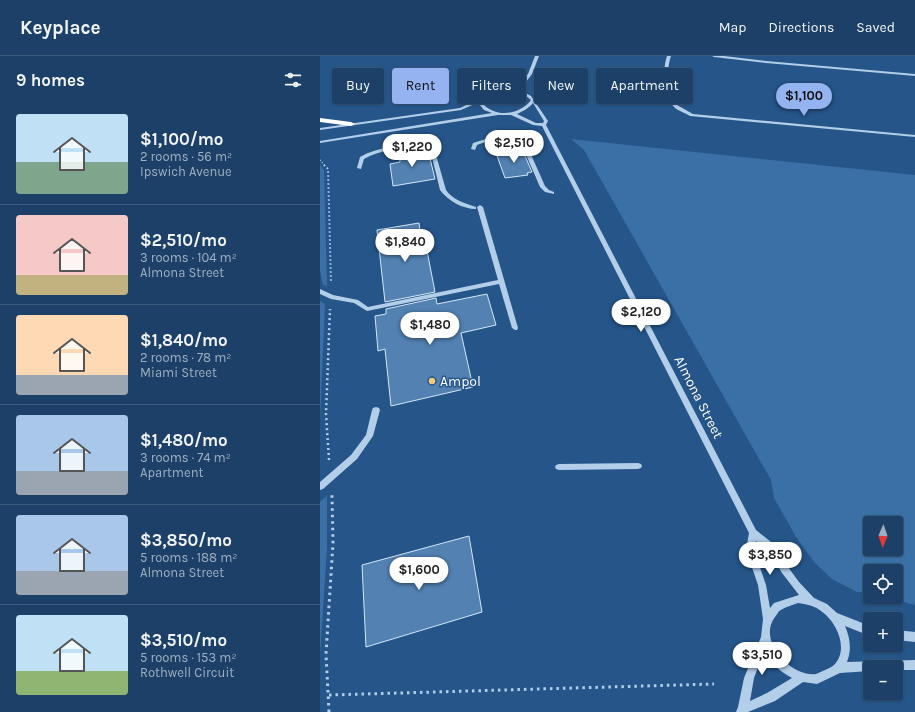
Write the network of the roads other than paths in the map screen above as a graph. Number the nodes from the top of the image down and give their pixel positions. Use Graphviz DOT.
graph roads {
  1 [pos="537,56"];
  2 [pos="669,56"];
  3 [pos="714,56"];
  4 [pos="915,75"];
  5 [pos="526,80"];
  6 [pos="526,94"];
  7 [pos="532,101"];
  8 [pos="473,104"];
  9 [pos="481,104"];
  10 [pos="510,113"];
  11 [pos="502,114"];
  12 [pos="320,120"];
  13 [pos="351,124"];
  14 [pos="544,125"];
  15 [pos="320,129"];
  16 [pos="915,136"];
  17 [pos="320,142"];
  18 [pos="473,149"];
  19 [pos="359,168"];
  20 [pos="552,193"];
  21 [pos="480,207"];
  22 [pos="474,208"];
  23 [pos="502,281"];
  24 [pos="320,291"];
  25 [pos="515,328"];
  26 [pos="376,410"];
  27 [pos="638,466"];
  28 [pos="559,467"];
  29 [pos="320,487"];
  30 [pos="753,533"];
  31 [pos="811,601"];
  32 [pos="835,617"];
  33 [pos="767,619"];
  34 [pos="863,628"];
  35 [pos="903,636"];
  36 [pos="915,637"];
  37 [pos="765,638"];
  38 [pos="915,665"];
  39 [pos="838,668"];
  40 [pos="801,678"];
  41 [pos="742,710"];
  1 -- 5 [label="street"];
  2 -- 16 [label="street"];
  3 -- 4 [label="street"];
  6 -- 7 [label="street"];
  7 -- 10 [label="street"];
  7 -- 14 [label="street, Almona Street"];
  8 -- 13 [label="street"];
  9 -- 11 [label="street"];
  10 -- 11 [label="street"];
  10 -- 14 [label="street"];
  11 -- 17 [label="street"];
  12 -- 13 [label="highway"];
  13 -- 15 [label="street"];
  14 -- 30 [label="street, Almona Street"];
  18 -- 20 [label="street"];
  19 -- 22 [label="street"];
  21 -- 23 [label="street"];
  23 -- 24 [label="street"];
  23 -- 25 [label="street"];
  26 -- 29 [label="street"];
  27 -- 28 [label="street"];
  30 -- 31 [label="street, Almona Street"];
  30 -- 33 [label="street"];
  31 -- 32 [label="street"];
  31 -- 33 [label="street"];
  32 -- 34 [label="street"];
  32 -- 39 [label="street"];
  33 -- 37 [label="street"];
  35 -- 36 [label="street"];
  37 -- 40 [label="street"];
  37 -- 41 [label="street"];
  38 -- 39 [label="street"];
  39 -- 40 [label="street"];
  40 -- 41 [label="street"];
}
